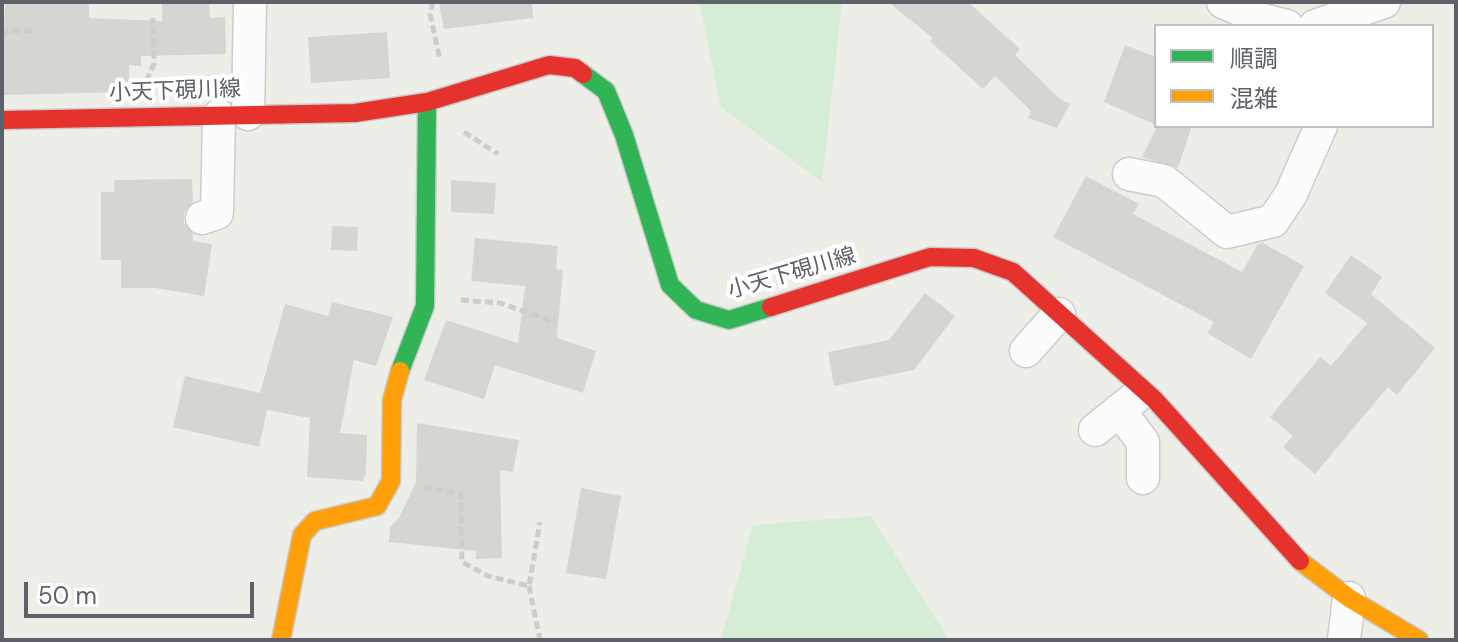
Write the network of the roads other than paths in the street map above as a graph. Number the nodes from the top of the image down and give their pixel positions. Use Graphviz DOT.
graph roads {
  1 [pos="250,2"];
  2 [pos="1223,2"];
  3 [pos="1372,12"];
  4 [pos="1280,17"];
  5 [pos="1323,24"];
  6 [pos="427,102"];
  7 [pos="234,115"];
  8 [pos="2,120"];
  9 [pos="1320,128"];
  10 [pos="1129,174"];
  11 [pos="202,218"];
  12 [pos="1059,314"];
  13 [pos="1026,351"];
  14 [pos="1144,390"];
  15 [pos="1143,478"];
  16 [pos="1349,598"];
  17 [pos="281,640"];
  18 [pos="1344,640"];
  19 [pos="1419,640"];
  1 -- 7 [label="street"];
  2 -- 4 [label="street"];
  3 -- 5 [label="street"];
  6 -- 7 [label="main road, 小天下硯川線"];
  6 -- 12 [label="main road, 小天下硯川線"];
  6 -- 17 [label="main road"];
  7 -- 8 [label="main road, 小天下硯川線"];
  7 -- 11 [label="street"];
  9 -- 10 [label="street"];
  12 -- 13 [label="street"];
  12 -- 14 [label="main road, 小天下硯川線"];
  14 -- 15 [label="street"];
  14 -- 16 [label="main road, 小天下硯川線"];
  16 -- 18 [label="street"];
  16 -- 19 [label="main road, 小天下硯川線"];
}
